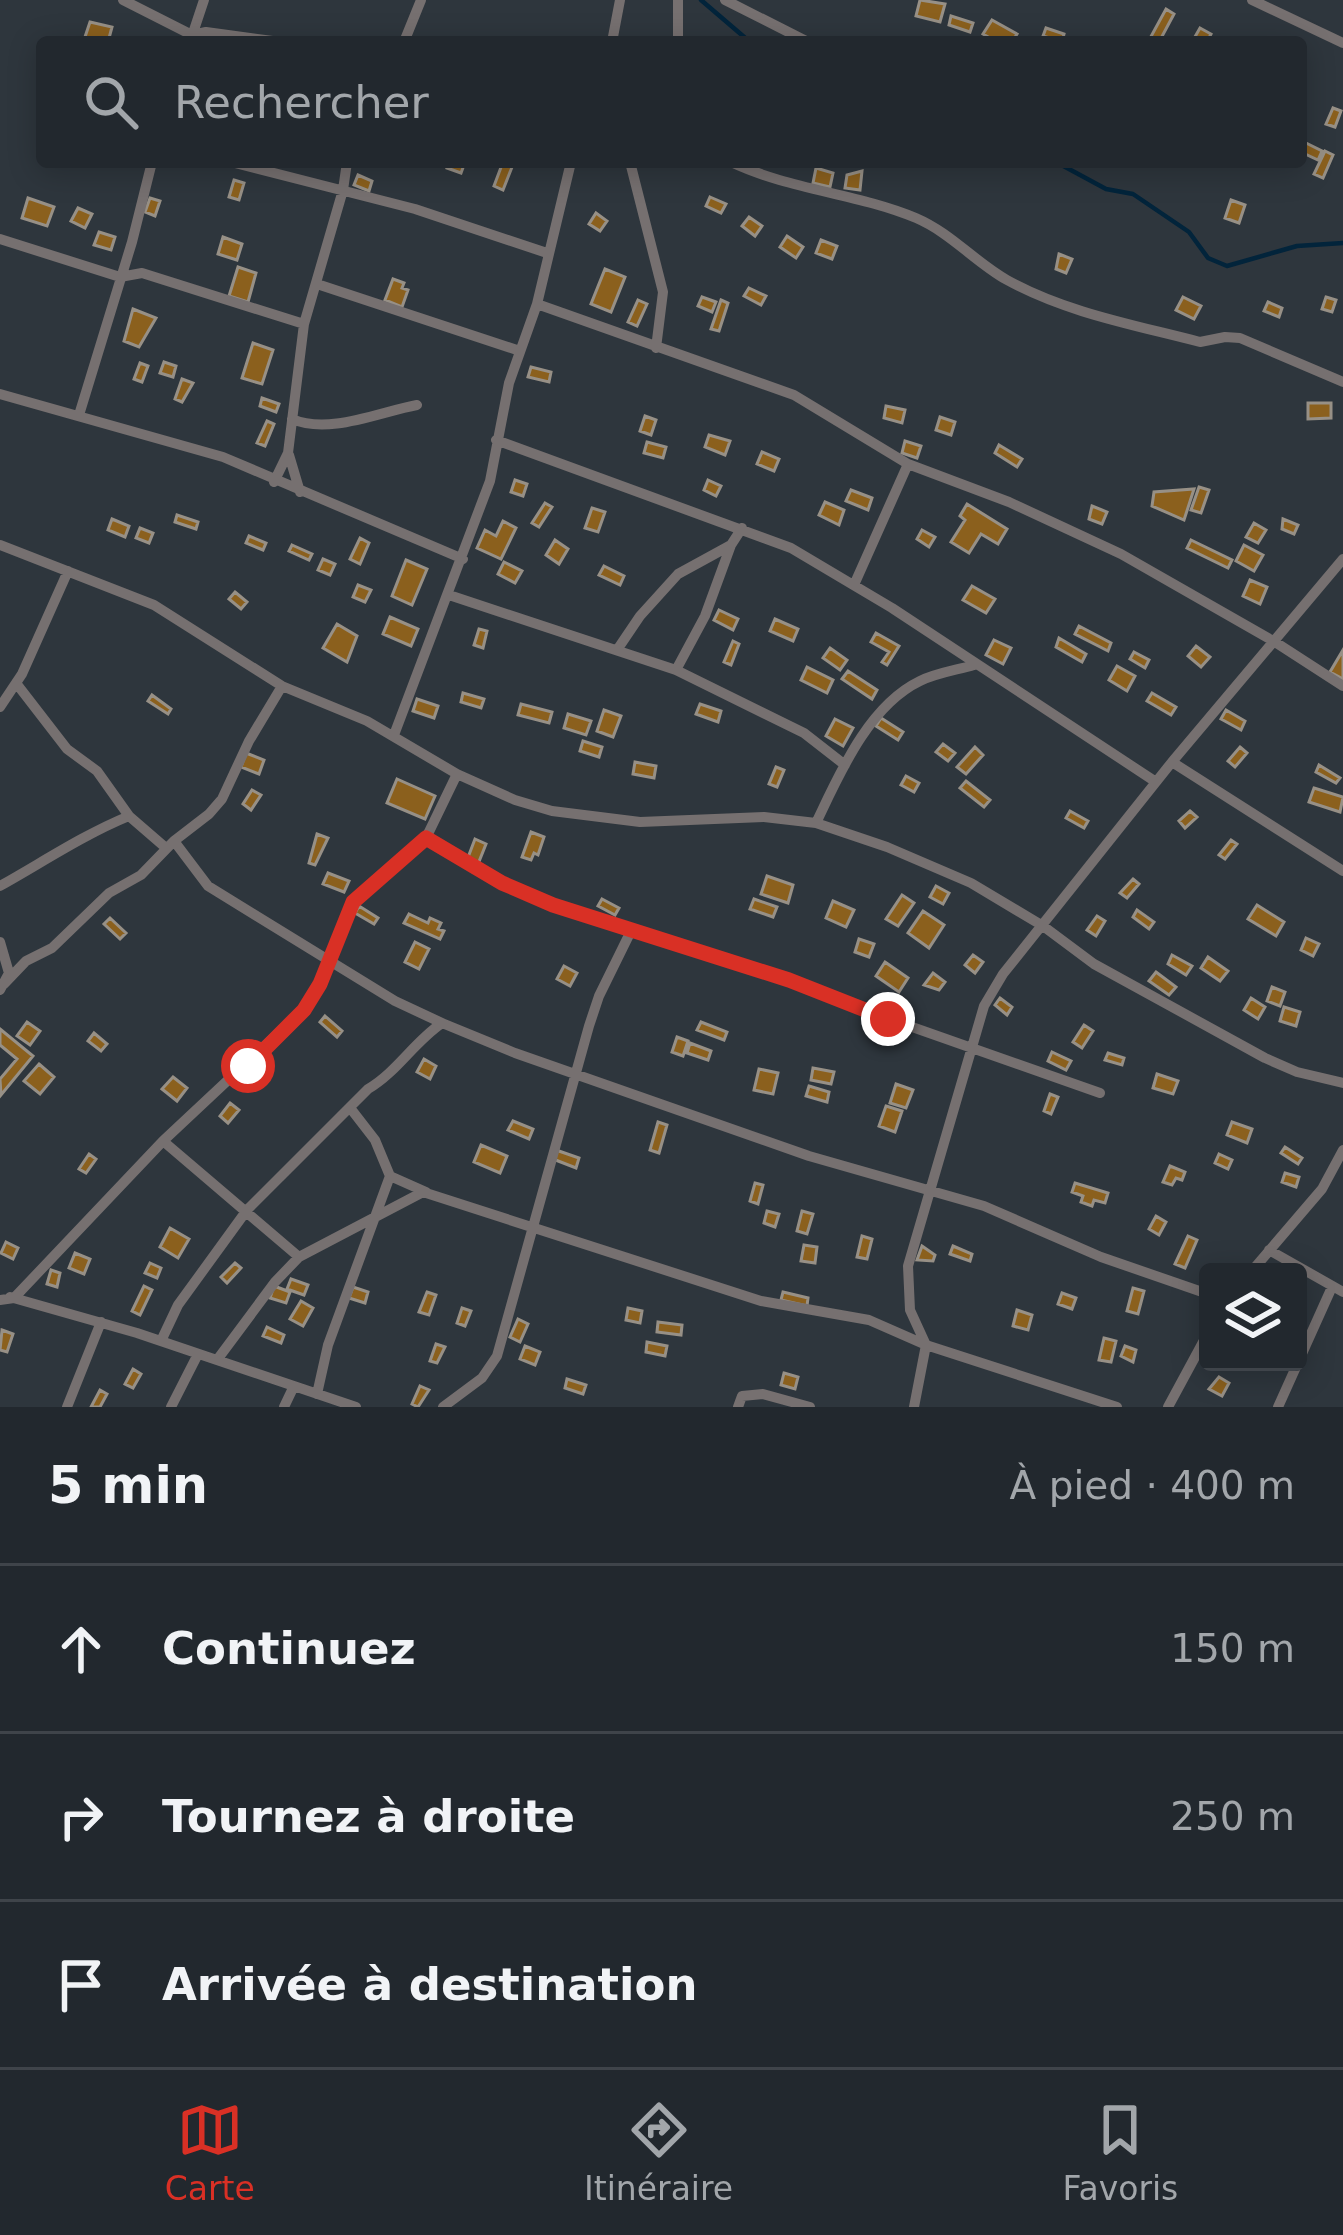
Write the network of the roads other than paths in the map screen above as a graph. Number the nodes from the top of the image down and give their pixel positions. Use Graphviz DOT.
graph roads {
  1 [pos="123,0"];
  2 [pos="204,0"];
  3 [pos="421,0"];
  4 [pos="620,0"];
  5 [pos="678,0"];
  6 [pos="724,0"];
  7 [pos="1252,0"];
  8 [pos="746,6"];
  9 [pos="187,36"];
  10 [pos="192,36"];
  11 [pos="196,36"];
  12 [pos="236,36"];
  13 [pos="406,36"];
  14 [pos="613,36"];
  15 [pos="678,36"];
  16 [pos="798,36"];
  17 [pos="1343,43"];
  18 [pos="150,168"];
  19 [pos="252,168"];
  20 [pos="345,168"];
  21 [pos="569,168"];
  22 [pos="632,168"];
  23 [pos="743,168"];
  24 [pos="343,190"];
  25 [pos="0,239"];
  26 [pos="547,253"];
  27 [pos="120,277"];
  28 [pos="317,284"];
  29 [pos="537,304"];
  30 [pos="304,324"];
  31 [pos="656,348"];
  32 [pos="520,351"];
  33 [pos="1343,382"];
  34 [pos="0,394"];
  35 [pos="417,404"];
  36 [pos="79,416"];
  37 [pos="292,419"];
  38 [pos="496,440"];
  39 [pos="288,454"];
  40 [pos="908,464"];
  41 [pos="274,482"];
  42 [pos="299,492"];
  43 [pos="742,527"];
  44 [pos="0,544"];
  45 [pos="731,545"];
  46 [pos="463,559"];
  47 [pos="1343,559"];
  48 [pos="68,572"];
  49 [pos="854,585"];
  50 [pos="449,595"];
  51 [pos="1275,642"];
  52 [pos="617,650"];
  53 [pos="974,665"];
  54 [pos="676,670"];
  55 [pos="16,683"];
  56 [pos="282,686"];
  57 [pos="1343,686"];
  58 [pos="0,707"];
  59 [pos="394,734"];
  60 [pos="1172,762"];
  61 [pos="845,765"];
  62 [pos="457,774"];
  63 [pos="1156,782"];
  64 [pos="129,816"];
  65 [pos="816,823"];
  66 [pos="426,838"];
  67 [pos="170,845"];
  68 [pos="1343,871"];
  69 [pos="0,886"];
  70 [pos="1043,926"];
  71 [pos="630,933"];
  72 [pos="0,942"];
  73 [pos="328,959"];
  74 [pos="2,987"];
  75 [pos="442,1023"];
  76 [pos="971,1045"];
  77 [pos="575,1072"];
  78 [pos="1343,1083"];
  79 [pos="1100,1093"];
  80 [pos="351,1109"];
  81 [pos="163,1142"];
  82 [pos="1343,1150"];
  83 [pos="390,1176"];
  84 [pos="930,1190"];
  85 [pos="429,1193"];
  86 [pos="247,1210"];
  87 [pos="374,1217"];
  88 [pos="531,1226"];
  89 [pos="1269,1250"];
  90 [pos="299,1257"];
  91 [pos="1258,1263"];
  92 [pos="1338,1289"];
  93 [pos="1199,1291"];
  94 [pos="0,1297"];
  95 [pos="14,1298"];
  96 [pos="101,1322"];
  97 [pos="161,1341"];
  98 [pos="926,1345"];
  99 [pos="1199,1350"];
  100 [pos="199,1354"];
  101 [pos="217,1360"];
  102 [pos="294,1386"];
  103 [pos="317,1394"];
  104 [pos="67,1407"];
  105 [pos="171,1407"];
  106 [pos="284,1407"];
  107 [pos="356,1407"];
  108 [pos="443,1407"];
  109 [pos="738,1407"];
  110 [pos="810,1407"];
  111 [pos="914,1407"];
  112 [pos="1117,1407"];
  113 [pos="1168,1407"];
  114 [pos="1278,1407"];
  1 -- 9 [label="street"];
  2 -- 10 [label="street"];
  3 -- 13 [label="street"];
  4 -- 14 [label="street"];
  5 -- 15 [label="street"];
  6 -- 8 [label="street"];
  7 -- 17 [label="street"];
  8 -- 16 [label="street"];
  11 -- 12 [label="street"];
  18 -- 27 [label="street"];
  19 -- 24 [label="street"];
  20 -- 24 [label="street"];
  21 -- 26 [label="street"];
  22 -- 31 [label="street"];
  23 -- 33 [label="street"];
  24 -- 26 [label="street"];
  24 -- 28 [label="street"];
  25 -- 27 [label="street"];
  26 -- 29 [label="street"];
  27 -- 30 [label="street"];
  27 -- 36 [label="street"];
  28 -- 30 [label="street"];
  28 -- 32 [label="street"];
  29 -- 31 [label="street"];
  29 -- 32 [label="street"];
  30 -- 37 [label="street"];
  31 -- 40 [label="street"];
  32 -- 38 [label="street"];
  34 -- 36 [label="street"];
  35 -- 37 [label="street"];
  36 -- 41 [label="street"];
  37 -- 39 [label="street"];
  38 -- 43 [label="street"];
  38 -- 46 [label="street"];
  39 -- 41 [label="street"];
  39 -- 42 [label="street"];
  40 -- 49 [label="street"];
  40 -- 51 [label="street"];
  41 -- 42 [label="street"];
  42 -- 46 [label="street"];
  43 -- 45 [label="street"];
  43 -- 49 [label="street"];
  44 -- 48 [label="street"];
  45 -- 52 [label="street"];
  45 -- 54 [label="street"];
  46 -- 50 [label="street"];
  47 -- 51 [label="street"];
  48 -- 55 [label="street"];
  48 -- 56 [label="street"];
  49 -- 53 [label="street"];
  50 -- 52 [label="street"];
  50 -- 59 [label="street"];
  51 -- 57 [label="street"];
  51 -- 60 [label="street"];
  52 -- 54 [label="street"];
  53 -- 61 [label="street"];
  53 -- 63 [label="street"];
  54 -- 61 [label="street"];
  55 -- 58 [label="street"];
  55 -- 64 [label="street"];
  56 -- 59 [label="street"];
  56 -- 67 [label="street"];
  59 -- 62 [label="street"];
  60 -- 63 [label="street"];
  60 -- 68 [label="street"];
  61 -- 65 [label="street"];
  62 -- 65 [label="street"];
  62 -- 66 [label="street"];
  63 -- 70 [label="street"];
  64 -- 67 [label="street"];
  64 -- 69 [label="street"];
  65 -- 70 [label="street"];
  66 -- 71 [label="street"];
  66 -- 73 [label="street"];
  67 -- 73 [label="street"];
  67 -- 74 [label="street"];
  70 -- 76 [label="street"];
  70 -- 78 [label="street"];
  71 -- 76 [label="street"];
  71 -- 77 [label="street"];
  72 -- 74 [label="street"];
  73 -- 75 [label="street"];
  73 -- 81 [label="street"];
  75 -- 77 [label="street"];
  75 -- 80 [label="street"];
  76 -- 79 [label="street"];
  76 -- 84 [label="street"];
  77 -- 84 [label="street"];
  77 -- 88 [label="street"];
  80 -- 83 [label="street"];
  80 -- 86 [label="street"];
  81 -- 86 [label="street"];
  81 -- 95 [label="street"];
  82 -- 89 [label="street"];
  83 -- 85 [label="street"];
  83 -- 87 [label="street"];
  84 -- 93 [label="street"];
  84 -- 98 [label="street"];
  85 -- 87 [label="street"];
  85 -- 88 [label="street"];
  86 -- 90 [label="street"];
  86 -- 97 [label="street"];
  87 -- 90 [label="street"];
  87 -- 103 [label="street"];
  88 -- 98 [label="street"];
  88 -- 108 [label="street"];
  89 -- 91 [label="street"];
  89 -- 92 [label="street"];
  90 -- 101 [label="street"];
  92 -- 114 [label="street"];
  94 -- 95 [label="street"];
  95 -- 96 [label="street"];
  96 -- 97 [label="street"];
  96 -- 104 [label="street"];
  97 -- 100 [label="street"];
  98 -- 111 [label="street"];
  98 -- 112 [label="street"];
  99 -- 113 [label="street"];
  100 -- 101 [label="street"];
  100 -- 105 [label="street"];
  101 -- 102 [label="street"];
  102 -- 103 [label="street"];
  102 -- 106 [label="street"];
  103 -- 107 [label="street"];
  109 -- 110 [label="street"];
}
